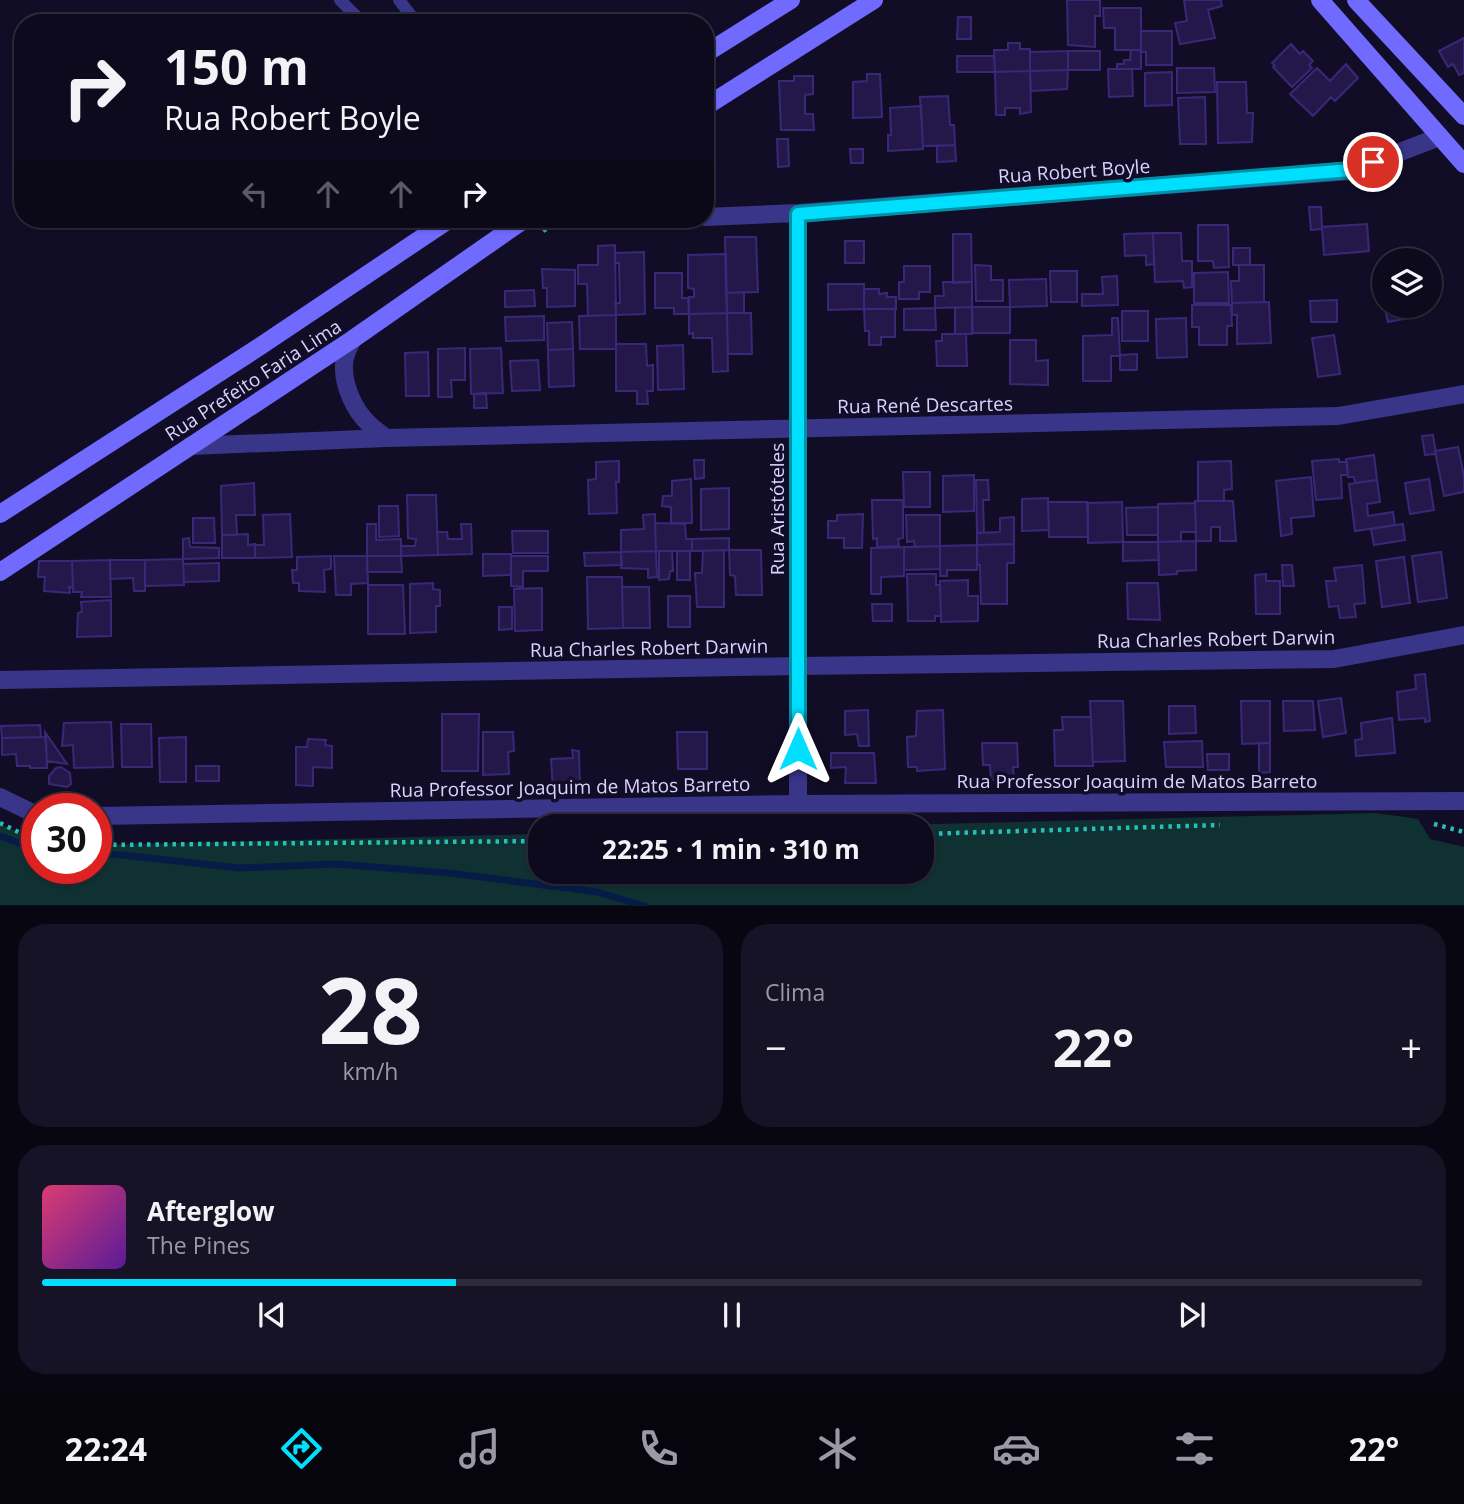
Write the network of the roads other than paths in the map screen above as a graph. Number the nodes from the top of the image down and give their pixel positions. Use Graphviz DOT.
graph roads {
  1 [pos="340,0"];
  2 [pos="399,0"];
  3 [pos="791,0"];
  4 [pos="874,0"];
  5 [pos="1320,0"];
  6 [pos="1356,0"];
  7 [pos="354,14"];
  8 [pos="410,14"];
  9 [pos="714,48"];
  10 [pos="714,101"];
  11 [pos="1464,116"];
  12 [pos="1439,138"];
  13 [pos="1464,164"];
  14 [pos="798,214"];
  15 [pos="714,217"];
  16 [pos="437,228"];
  17 [pos="512,228"];
  18 [pos="353,339"];
  19 [pos="1464,394"];
  20 [pos="798,429"];
  21 [pos="386,438"];
  22 [pos="190,446"];
  23 [pos="2,509"];
  24 [pos="0,572"];
  25 [pos="1464,635"];
  26 [pos="798,666"];
  27 [pos="0,680"];
  28 [pos="0,797"];
  29 [pos="1464,801"];
  30 [pos="798,804"];
  31 [pos="21,807"];
  32 [pos="112,816"];
  1 -- 7 [label="lane"];
  2 -- 8 [label="lane"];
  3 -- 9 [label="main road"];
  4 -- 10 [label="main road"];
  5 -- 12 [label="main road"];
  6 -- 11 [label="main road"];
  12 -- 13 [label="main road"];
  12 -- 14 [label="street, Rua Robert Boyle"];
  14 -- 15 [label="street, Rua Robert Boyle"];
  14 -- 20 [label="street, Rua Aristóteles"];
  16 -- 23 [label="main road, Rua Prefeito Faria Lima"];
  17 -- 18 [label="main road, Rua Prefeito Faria Lima"];
  18 -- 21 [label="street"];
  18 -- 22 [label="main road, Rua Prefeito Faria Lima"];
  19 -- 20 [label="street, Rua René Descartes"];
  20 -- 21 [label="street, Rua René Descartes"];
  20 -- 26 [label="street, Rua Aristóteles"];
  21 -- 22 [label="street, Rua René Descartes"];
  22 -- 24 [label="main road, Rua Prefeito Faria Lima"];
  25 -- 26 [label="street, Rua Charles Robert Darwin"];
  26 -- 27 [label="street, Rua Charles Robert Darwin"];
  26 -- 30 [label="street, Rua Aristóteles"];
  28 -- 31 [label="street"];
  29 -- 30 [label="street, Rua Professor Joaquim de Matos Barreto"];
  30 -- 32 [label="street, Rua Professor Joaquim de Matos Barreto"];
}
